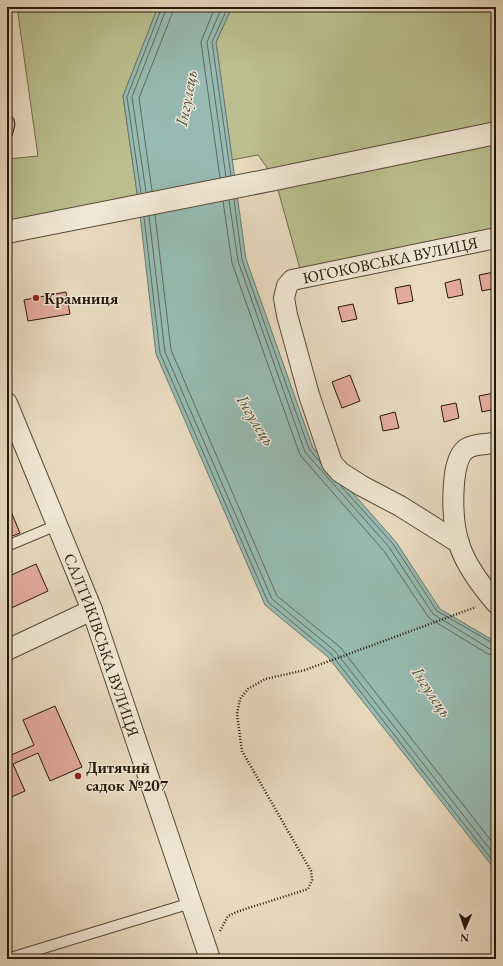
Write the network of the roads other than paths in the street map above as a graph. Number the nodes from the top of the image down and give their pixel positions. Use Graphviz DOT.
graph roads {
  1 [pos="496,133"];
  2 [pos="7,232"];
  3 [pos="496,238"];
  4 [pos="7,403"];
  5 [pos="496,442"];
  6 [pos="57,525"];
  7 [pos="459,543"];
  8 [pos="7,546"];
  9 [pos="487,605"];
  10 [pos="92,610"];
  11 [pos="7,650"];
  12 [pos="191,903"];
  13 [pos="7,959"];
  14 [pos="210,959"];
  1 -- 2 [label="street"];
  3 -- 7 [label="street, ЮГОКОВСЬКА ВУЛИЦЯ"];
  4 -- 6 [label="street, САЛТИКІВСЬКА ВУЛИЦЯ"];
  5 -- 7 [label="street"];
  6 -- 8 [label="lane"];
  6 -- 10 [label="street, САЛТИКІВСЬКА ВУЛИЦЯ"];
  7 -- 9 [label="street"];
  10 -- 11 [label="street"];
  10 -- 12 [label="street, САЛТИКІВСЬКА ВУЛИЦЯ"];
  12 -- 13 [label="lane"];
  12 -- 14 [label="street, САЛТИКІВСЬКА ВУЛИЦЯ"];
}
